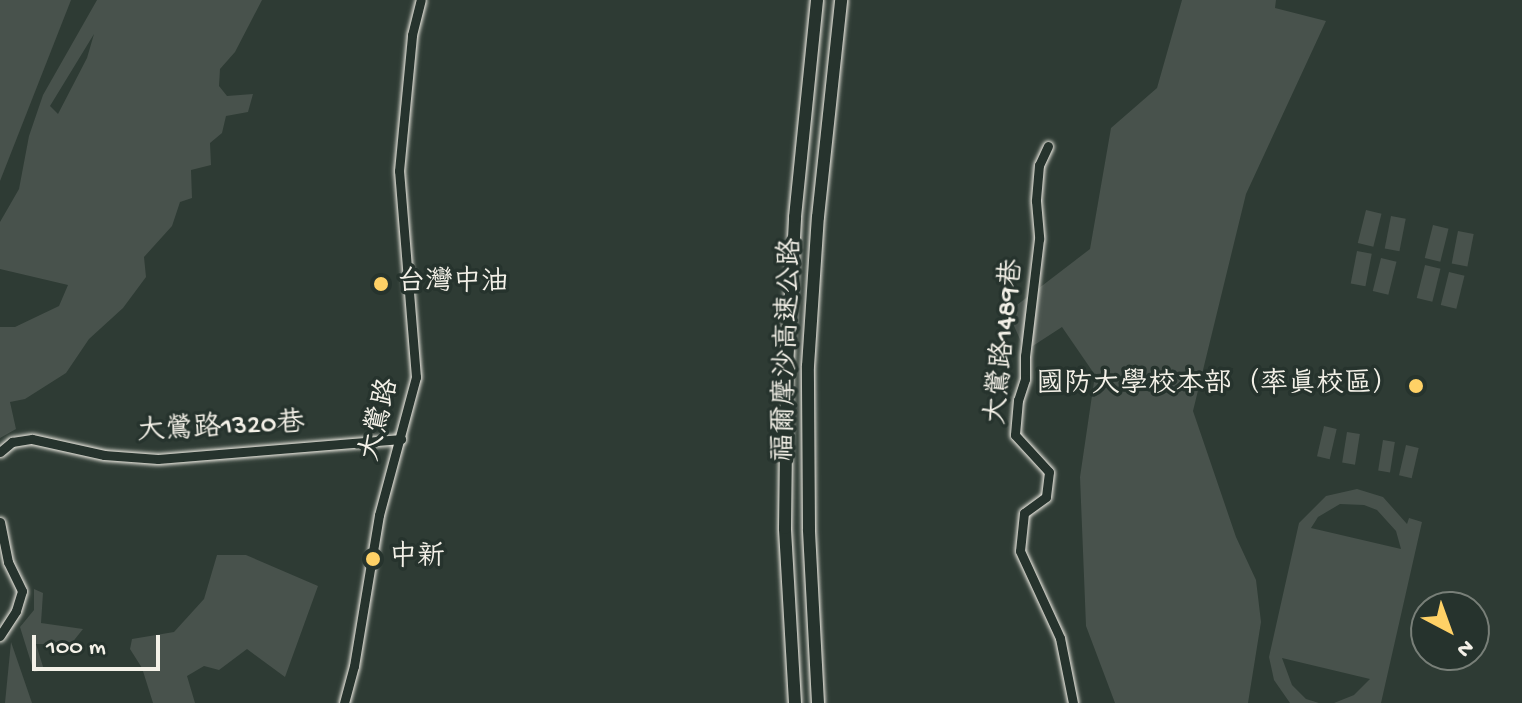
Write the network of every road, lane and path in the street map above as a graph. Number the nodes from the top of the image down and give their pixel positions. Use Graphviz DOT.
graph roads {
  1 [pos="421,0"];
  2 [pos="817,0"];
  3 [pos="841,0"];
  4 [pos="1048,146"];
  5 [pos="401,439"];
  6 [pos="0,452"];
  7 [pos="0,522"];
  8 [pos="0,636"];
  9 [pos="344,703"];
  10 [pos="795,703"];
  11 [pos="818,703"];
  12 [pos="1073,703"];
  1 -- 5 [label="street, 大鶯路"];
  2 -- 10 [label="highway, 福爾摩沙高速公路"];
  3 -- 11 [label="highway, 福爾摩沙高速公路"];
  4 -- 12 [label="street, 大鶯路1489巷"];
  5 -- 6 [label="street, 大鶯路1320巷"];
  5 -- 9 [label="street, 大鶯路"];
  7 -- 8 [label="street"];
}
